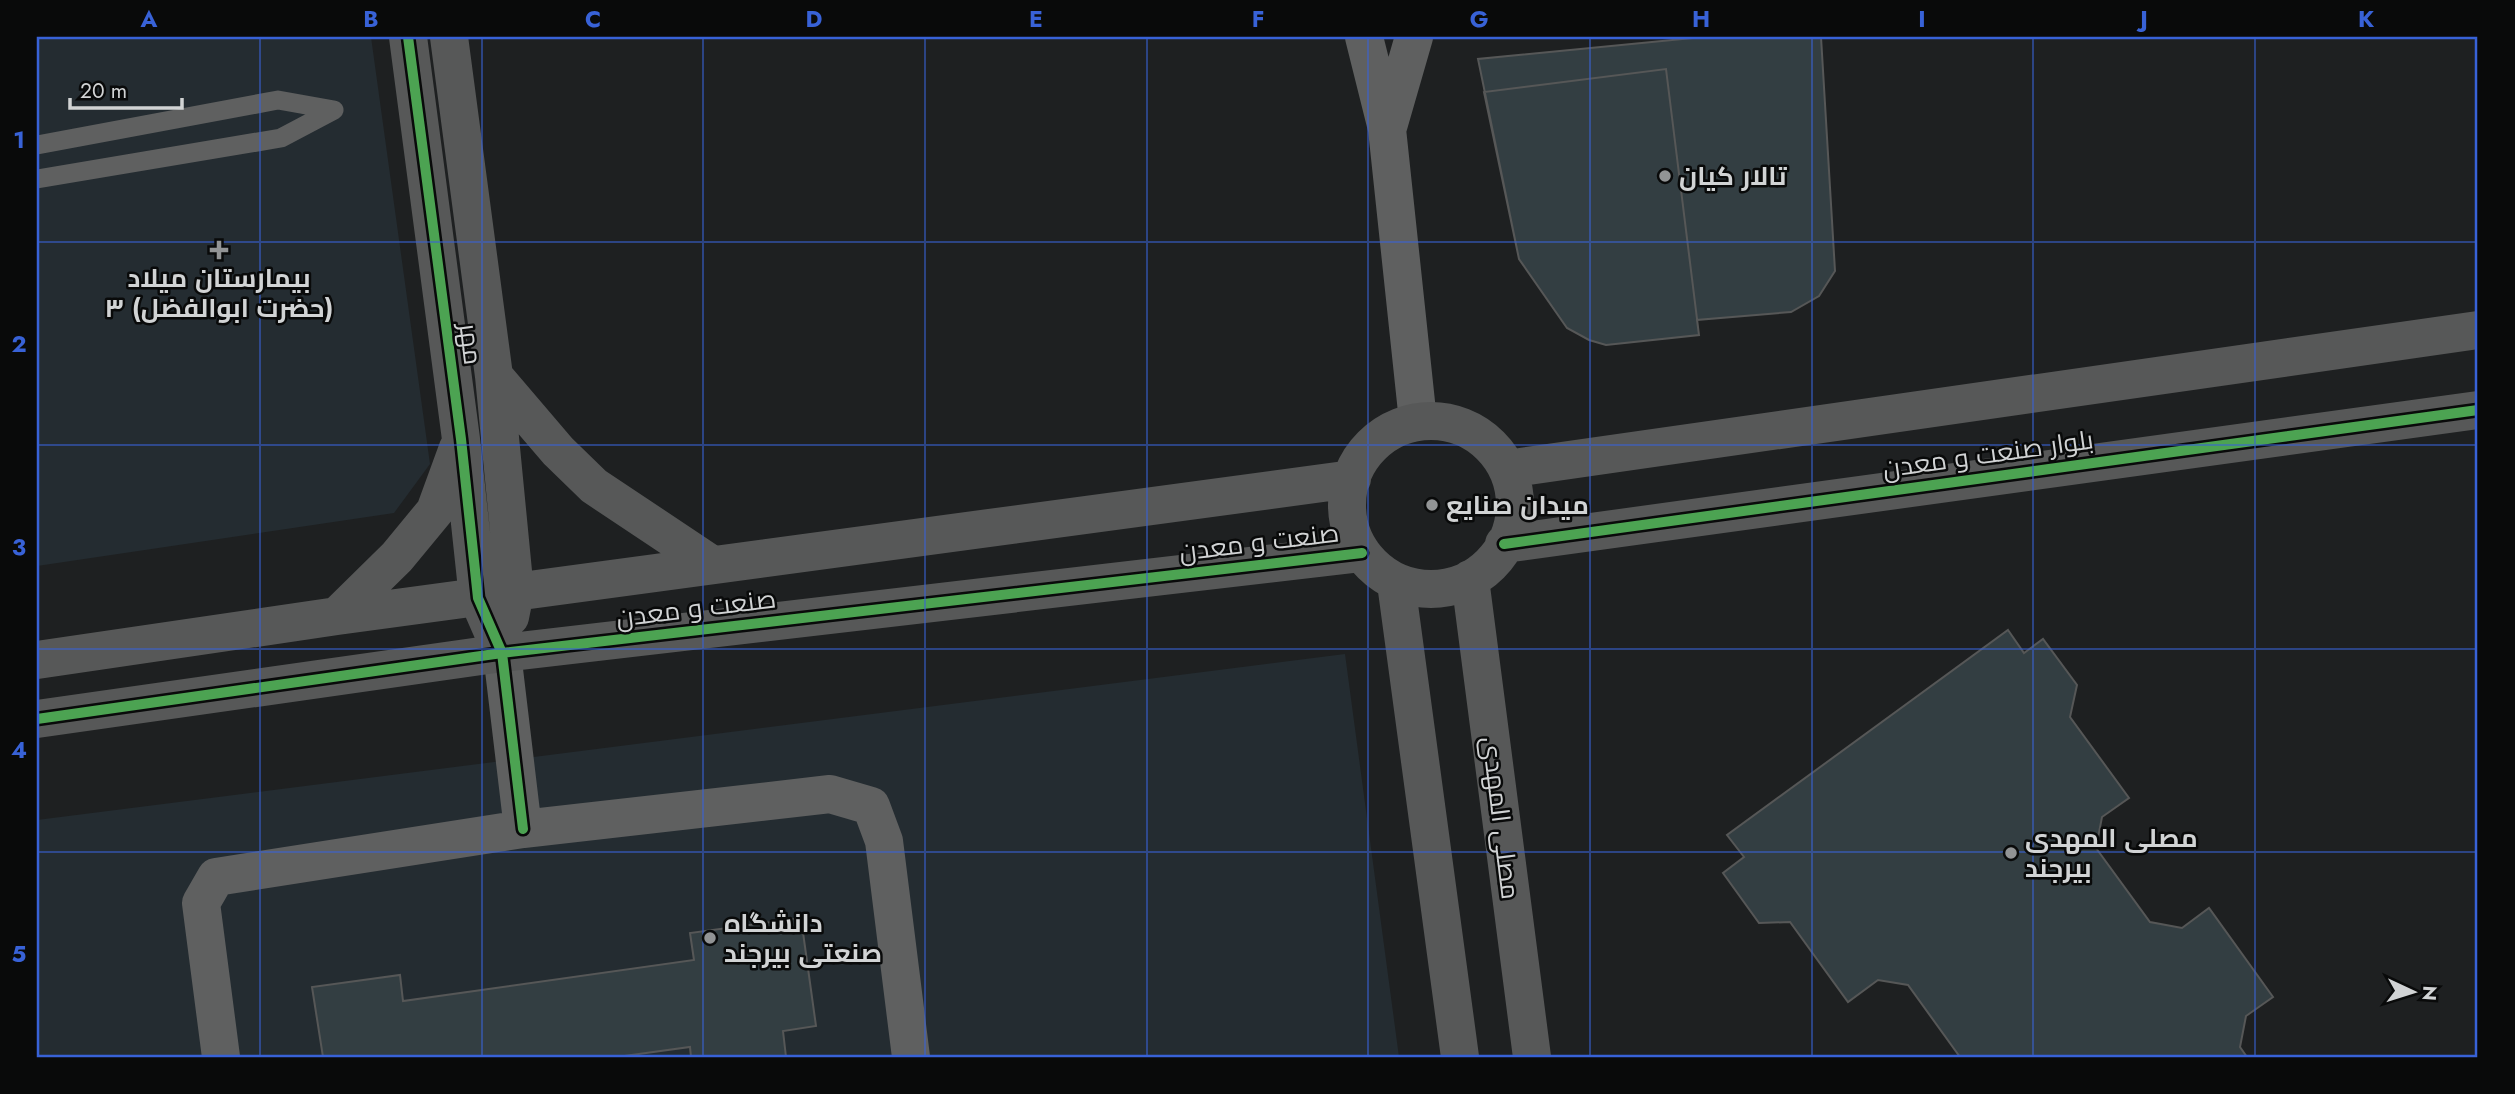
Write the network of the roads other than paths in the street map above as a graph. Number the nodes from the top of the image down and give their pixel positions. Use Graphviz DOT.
graph roads {
  1 [pos="408,37"];
  2 [pos="449,37"];
  3 [pos="1363,37"];
  4 [pos="1414,37"];
  5 [pos="1387,129"];
  6 [pos="37,145"];
  7 [pos="37,179"];
  8 [pos="2478,330"];
  9 [pos="494,376"];
  10 [pos="2478,410"];
  11 [pos="1418,421"];
  12 [pos="461,439"];
  13 [pos="1507,469"];
  14 [pos="1352,479"];
  15 [pos="1504,544"];
  16 [pos="1363,554"];
  17 [pos="712,564"];
  18 [pos="1470,579"];
  19 [pos="1396,583"];
  20 [pos="515,592"];
  21 [pos="478,598"];
  22 [pos="337,616"];
  23 [pos="502,653"];
  24 [pos="37,660"];
  25 [pos="37,719"];
  26 [pos="523,829"];
  27 [pos="220,1057"];
  28 [pos="911,1057"];
  29 [pos="1460,1057"];
  30 [pos="1532,1057"];
  1 -- 12 [label="street, مهر"];
  2 -- 9 [label="street, مهر"];
  3 -- 5 [label="street"];
  4 -- 5 [label="street"];
  5 -- 11 [label="street"];
  6 -- 7 [label="lane"];
  8 -- 13 [label="street, بلوار صنعت و معدن"];
  9 -- 17 [label="street"];
  9 -- 20 [label="street, مهر"];
  10 -- 15 [label="street, بلوار صنعت و معدن"];
  11 -- 13 [label="street"];
  11 -- 14 [label="street"];
  12 -- 21 [label="street, مهر"];
  12 -- 22 [label="street"];
  13 -- 15 [label="street"];
  14 -- 16 [label="street"];
  14 -- 17 [label="street, صنعت و معدن"];
  15 -- 18 [label="street"];
  16 -- 19 [label="street"];
  16 -- 23 [label="street, صنعت و معدن"];
  17 -- 20 [label="street, صنعت و معدن"];
  18 -- 19 [label="street"];
  18 -- 30 [label="street, مصلی المهدی"];
  19 -- 29 [label="street"];
  20 -- 21 [label="street, صنعت و معدن"];
  20 -- 23 [label="street, مهر"];
  21 -- 22 [label="street, صنعت و معدن"];
  21 -- 23 [label="street, مهر"];
  22 -- 24 [label="street, صنعت و معدن"];
  23 -- 25 [label="street, صنعت و معدن"];
  23 -- 26 [label="street"];
  26 -- 27 [label="street"];
  26 -- 28 [label="street"];
}
